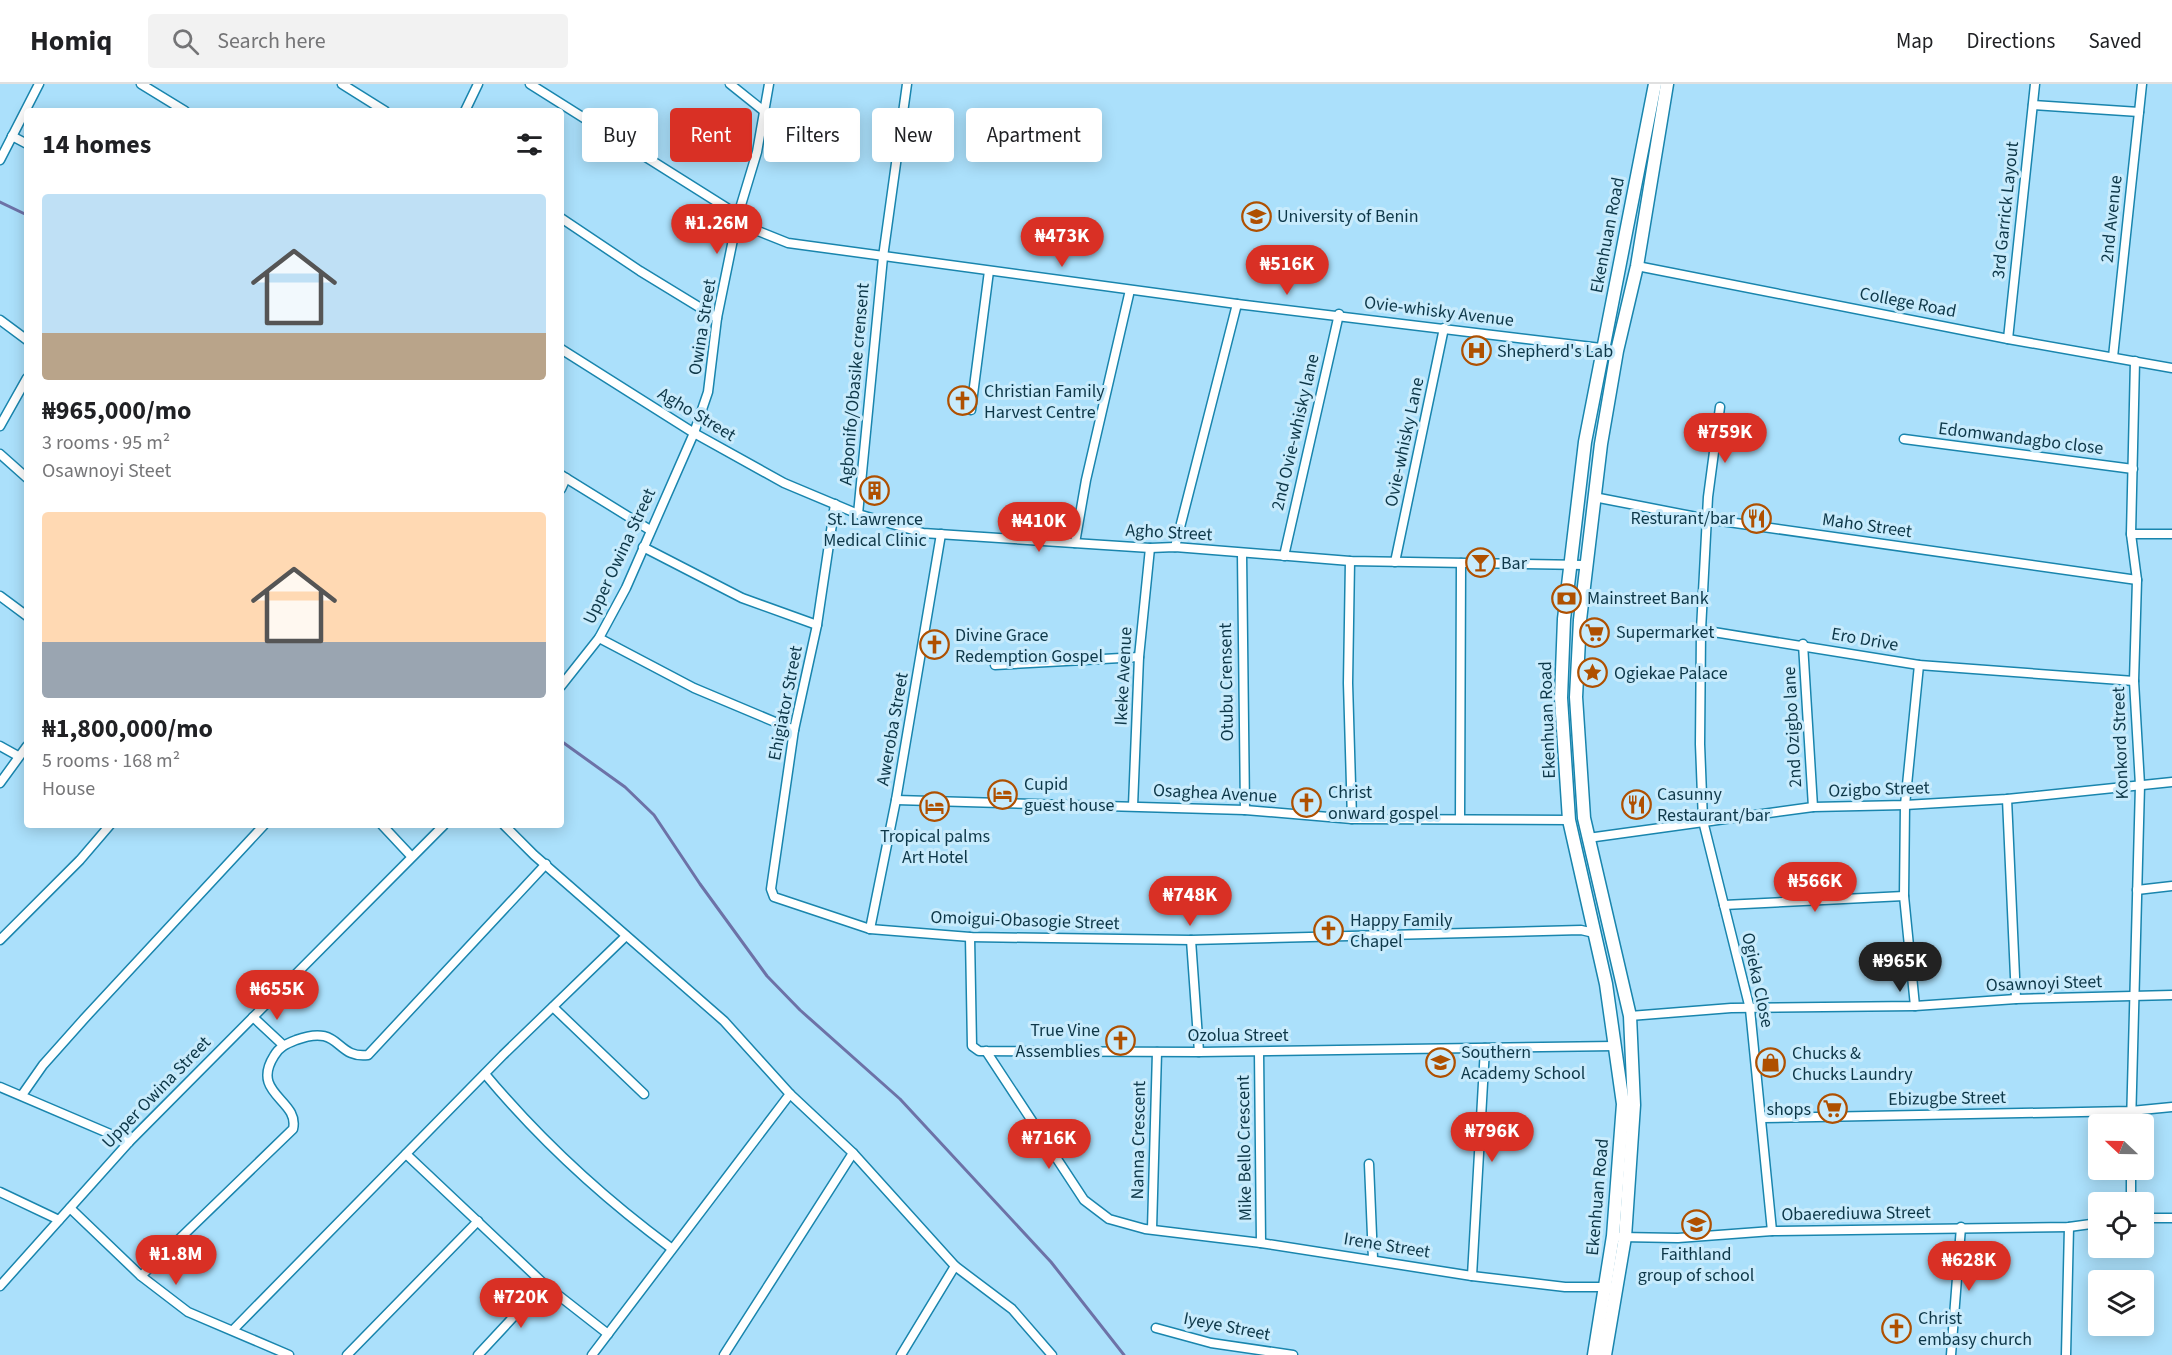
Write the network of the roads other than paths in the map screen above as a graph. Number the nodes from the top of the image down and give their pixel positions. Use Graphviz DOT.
graph roads {
  1 [pos="39,84"];
  2 [pos="141,84"];
  3 [pos="342,84"];
  4 [pos="478,84"];
  5 [pos="530,84"];
  6 [pos="730,84"];
  7 [pos="769,84"];
  8 [pos="907,84"];
  9 [pos="1654,84"];
  10 [pos="1667,84"];
  11 [pos="2035,84"];
  12 [pos="2142,84"];
  13 [pos="2033,105"];
  14 [pos="27,108"];
  15 [pos="180,108"];
  16 [pos="380,108"];
  17 [pos="466,108"];
  18 [pos="766,108"];
  19 [pos="764,111"];
  20 [pos="2139,112"];
  21 [pos="24,113"];
  22 [pos="764,116"];
  23 [pos="12,136"];
  24 [pos="24,142"];
  25 [pos="0,160"];
  26 [pos="738,215"];
  27 [pos="564,220"];
  28 [pos="883,257"];
  29 [pos="1637,266"];
  30 [pos="989,271"];
  31 [pos="1130,290"];
  32 [pos="1237,304"];
  33 [pos="1339,314"];
  34 [pos="717,318"];
  35 [pos="0,320"];
  36 [pos="1444,328"];
  37 [pos="24,338"];
  38 [pos="2008,339"];
  39 [pos="1601,348"];
  40 [pos="564,352"];
  41 [pos="2113,357"];
  42 [pos="2135,361"];
  43 [pos="2172,368"];
  44 [pos="24,383"];
  45 [pos="1720,407"];
  46 [pos="970,410"];
  47 [pos="0,426"];
  48 [pos="694,433"];
  49 [pos="1904,439"];
  50 [pos="0,454"];
  51 [pos="2133,469"];
  52 [pos="24,475"];
  53 [pos="564,476"];
  54 [pos="1594,498"];
  55 [pos="835,504"];
  56 [pos="858,514"];
  57 [pos="1707,519"];
  58 [pos="650,530"];
  59 [pos="941,534"];
  60 [pos="2131,534"];
  61 [pos="2172,534"];
  62 [pos="1075,543"];
  63 [pos="1175,547"];
  64 [pos="643,548"];
  65 [pos="1149,548"];
  66 [pos="1242,554"];
  67 [pos="1284,556"];
  68 [pos="1350,561"];
  69 [pos="1395,562"];
  70 [pos="1461,563"];
  71 [pos="1569,563"];
  72 [pos="1585,565"];
  73 [pos="2137,580"];
  74 [pos="0,596"];
  75 [pos="24,614"];
  76 [pos="817,625"];
  77 [pos="1701,630"];
  78 [pos="599,638"];
  79 [pos="1803,644"];
  80 [pos="1139,657"];
  81 [pos="995,665"];
  82 [pos="1919,665"];
  83 [pos="2134,681"];
  84 [pos="564,682"];
  85 [pos="794,730"];
  86 [pos="0,746"];
  87 [pos="24,749"];
  88 [pos="18,756"];
  89 [pos="2172,782"];
  90 [pos="0,783"];
  91 [pos="2140,785"];
  92 [pos="2007,799"];
  93 [pos="896,800"];
  94 [pos="1905,805"];
  95 [pos="1133,806"];
  96 [pos="1813,807"];
  97 [pos="1245,810"];
  98 [pos="1353,819"];
  99 [pos="1460,819"];
  100 [pos="1569,820"];
  101 [pos="1703,821"];
  102 [pos="107,828"];
  103 [pos="261,828"];
  104 [pos="385,828"];
  105 [pos="441,828"];
  106 [pos="507,828"];
  107 [pos="1588,838"];
  108 [pos="411,856"];
  109 [pos="546,864"];
  110 [pos="2172,886"];
  111 [pos="2137,890"];
  112 [pos="1904,896"];
  113 [pos="783,903"];
  114 [pos="1724,905"];
  115 [pos="870,929"];
  116 [pos="1594,933"];
  117 [pos="626,936"];
  118 [pos="970,937"];
  119 [pos="0,940"];
  120 [pos="1191,940"];
  121 [pos="2172,995"];
  122 [pos="2134,998"];
  123 [pos="2016,999"];
  124 [pos="1915,1006"];
  125 [pos="553,1007"];
  126 [pos="1750,1009"];
  127 [pos="1630,1016"];
  128 [pos="253,1017"];
  129 [pos="283,1045"];
  130 [pos="1615,1046"];
  131 [pos="1485,1048"];
  132 [pos="986,1050"];
  133 [pos="1157,1052"];
  134 [pos="1199,1052"];
  135 [pos="1260,1052"];
  136 [pos="484,1074"];
  137 [pos="0,1087"];
  138 [pos="644,1094"];
  139 [pos="790,1094"];
  140 [pos="22,1095"];
  141 [pos="2172,1107"];
  142 [pos="2131,1111"];
  143 [pos="1763,1118"];
  144 [pos="129,1142"];
  145 [pos="854,1153"];
  146 [pos="406,1154"];
  147 [pos="1369,1164"];
  148 [pos="0,1192"];
  149 [pos="70,1208"];
  150 [pos="2154,1218"];
  151 [pos="2172,1218"];
  152 [pos="59,1220"];
  153 [pos="478,1221"];
  154 [pos="2088,1224"];
  155 [pos="1960,1227"];
  156 [pos="2069,1227"];
  157 [pos="1152,1229"];
  158 [pos="1772,1230"];
  159 [pos="1619,1237"];
  160 [pos="1261,1243"];
  161 [pos="671,1248"];
  162 [pos="1372,1259"];
  163 [pos="955,1266"];
  164 [pos="141,1276"];
  165 [pos="1472,1276"];
  166 [pos="544,1284"];
  167 [pos="0,1286"];
  168 [pos="1612,1287"];
  169 [pos="1156,1328"];
  170 [pos="233,1330"];
  171 [pos="608,1334"];
  172 [pos="289,1355"];
  173 [pos="347,1355"];
  174 [pos="478,1355"];
  175 [pos="592,1355"];
  176 [pos="724,1355"];
  177 [pos="901,1355"];
  178 [pos="1052,1355"];
  179 [pos="1293,1355"];
  180 [pos="1594,1355"];
  181 [pos="1605,1355"];
  182 [pos="1951,1355"];
  183 [pos="2066,1355"];
  1 -- 14 [label="street"];
  2 -- 15 [label="street"];
  3 -- 16 [label="street"];
  4 -- 17 [label="street"];
  5 -- 26 [label="street, Ovie-whisky Avenue"];
  6 -- 19 [label="street"];
  7 -- 18 [label="street, Owina Street"];
  8 -- 28 [label="street, Agbonifo/Obasike crensent"];
  9 -- 39 [label="main road, Ekenhuan Road"];
  10 -- 29 [label="main road, Ekenhuan Road"];
  11 -- 13 [label="street, 3rd Garrick Layout"];
  12 -- 20 [label="street, 2nd Avenue"];
  13 -- 20 [label="street"];
  13 -- 38 [label="street, 3rd Garrick Layout"];
  20 -- 41 [label="street, 2nd Avenue"];
  21 -- 23 [label="street"];
  22 -- 26 [label="street, Owina Street"];
  23 -- 24 [label="street"];
  23 -- 25 [label="street"];
  26 -- 28 [label="street, Ovie-whisky Avenue"];
  26 -- 34 [label="street, Owina Street"];
  27 -- 34 [label="street"];
  28 -- 30 [label="street, Ovie-whisky Avenue"];
  28 -- 56 [label="street, Agbonifo/Obasike crensent"];
  29 -- 38 [label="street, College Road"];
  29 -- 54 [label="main road, Ekenhuan Road"];
  30 -- 31 [label="street, Ovie-whisky Avenue"];
  30 -- 46 [label="street"];
  31 -- 32 [label="street, Ovie-whisky Avenue"];
  31 -- 62 [label="street"];
  32 -- 33 [label="street, Ovie-whisky Avenue"];
  32 -- 63 [label="street"];
  33 -- 36 [label="street, Ovie-whisky Avenue"];
  33 -- 67 [label="street, 2nd Ovie-whisky lane"];
  34 -- 48 [label="street, Owina Street"];
  35 -- 37 [label="street"];
  36 -- 39 [label="street, Ovie-whisky Avenue"];
  36 -- 69 [label="street, Ovie-whisky Lane"];
  38 -- 41 [label="street, College Road"];
  39 -- 71 [label="main road, Ekenhuan Road"];
  40 -- 48 [label="street, Agho Street"];
  41 -- 42 [label="street, College Road"];
  42 -- 43 [label="street, College Road"];
  42 -- 51 [label="street, Konkord Street"];
  44 -- 47 [label="street"];
  45 -- 57 [label="street"];
  48 -- 55 [label="street, Agho Street"];
  48 -- 58 [label="street, Upper Owina Street"];
  49 -- 51 [label="street, Edomwandagbo close"];
  50 -- 52 [label="street"];
  51 -- 60 [label="street, Konkord Street"];
  53 -- 58 [label="street"];
  54 -- 57 [label="street, Maho Street"];
  54 -- 72 [label="main road, Ekenhuan Road"];
  55 -- 56 [label="street, Agho Street"];
  55 -- 76 [label="street, Ehigiator Street"];
  56 -- 59 [label="street, Agho Street"];
  57 -- 73 [label="street, Maho Street"];
  57 -- 77 [label="street"];
  58 -- 64 [label="street, Upper Owina Street"];
  59 -- 62 [label="street, Agho Street"];
  59 -- 93 [label="street, Aweroba Street"];
  60 -- 61 [label="street"];
  60 -- 73 [label="street, Konkord Street"];
  62 -- 65 [label="street, Agho Street"];
  63 -- 65 [label="street, Agho Street"];
  63 -- 66 [label="street, Agho Street"];
  64 -- 76 [label="street"];
  64 -- 78 [label="street, Upper Owina Street"];
  65 -- 80 [label="street, Ikeke Avenue"];
  66 -- 67 [label="street, Agho Street"];
  66 -- 97 [label="street, Otubu Crensent"];
  67 -- 68 [label="street, Agho Street"];
  68 -- 69 [label="street, Agho Street"];
  68 -- 98 [label="street"];
  69 -- 70 [label="street, Agho Street"];
  70 -- 71 [label="street, Agho Street"];
  70 -- 99 [label="street"];
  71 -- 72 [label="street, Agho Street"];
  71 -- 100 [label="main road, Ekenhuan Road"];
  72 -- 107 [label="main road, Ekenhuan Road"];
  73 -- 83 [label="street, Konkord Street"];
  74 -- 75 [label="street"];
  76 -- 85 [label="street, Ehigiator Street"];
  77 -- 79 [label="street, Ero Drive"];
  77 -- 101 [label="street, Ogieka Close"];
  78 -- 84 [label="street, Upper Owina Street"];
  78 -- 85 [label="street"];
  79 -- 82 [label="street, Ero Drive"];
  79 -- 96 [label="street, 2nd Ozigbo lane"];
  80 -- 81 [label="street"];
  80 -- 95 [label="street, Ikeke Avenue"];
  82 -- 83 [label="street, Ero Drive"];
  82 -- 94 [label="street"];
  83 -- 91 [label="street, Konkord Street"];
  85 -- 113 [label="street, Ehigiator Street"];
  86 -- 88 [label="street"];
  87 -- 88 [label="street"];
  88 -- 90 [label="street"];
  89 -- 91 [label="street, Ozigbo Street"];
  91 -- 92 [label="street, Ozigbo Street"];
  91 -- 111 [label="street, Konkord Street"];
  92 -- 94 [label="street, Ozigbo Street"];
  92 -- 123 [label="street"];
  93 -- 95 [label="street, Osaghea Avenue"];
  93 -- 115 [label="street, Aweroba Street"];
  94 -- 96 [label="street, Ozigbo Street"];
  94 -- 112 [label="street"];
  95 -- 97 [label="street, Osaghea Avenue"];
  96 -- 101 [label="street, Ozigbo Street"];
  97 -- 98 [label="street, Osaghea Avenue"];
  98 -- 99 [label="street, Osaghea Avenue"];
  99 -- 100 [label="street, Osaghea Avenue"];
  100 -- 116 [label="main road, Ekenhuan Road"];
  101 -- 107 [label="street, Ozigbo Street"];
  101 -- 114 [label="street, Ogieka Close"];
  102 -- 119 [label="street"];
  103 -- 140 [label="street"];
  104 -- 108 [label="street"];
  105 -- 108 [label="street, Upper Owina Street"];
  106 -- 109 [label="street"];
  107 -- 127 [label="main road, Ekenhuan Road"];
  108 -- 128 [label="street, Upper Owina Street"];
  109 -- 117 [label="street"];
  109 -- 129 [label="street"];
  110 -- 111 [label="street"];
  111 -- 122 [label="street, Konkord Street"];
  112 -- 114 [label="street"];
  112 -- 124 [label="street"];
  113 -- 115 [label="street, Omoigui-Obasogie Street"];
  114 -- 126 [label="street, Ogieka Close"];
  115 -- 118 [label="street, Omoigui-Obasogie Street"];
  116 -- 120 [label="street, Omoigui-Obasogie Street"];
  116 -- 130 [label="main road, Ekenhuan Road"];
  117 -- 125 [label="street"];
  117 -- 139 [label="street"];
  118 -- 120 [label="street, Omoigui-Obasogie Street"];
  118 -- 132 [label="street"];
  120 -- 134 [label="street"];
  121 -- 122 [label="street, Osawnoyi Steet"];
  122 -- 123 [label="street, Osawnoyi Steet"];
  122 -- 142 [label="street, Konkord Street"];
  123 -- 124 [label="street, Osawnoyi Steet"];
  124 -- 126 [label="street, Osawnoyi Steet"];
  125 -- 136 [label="street"];
  125 -- 138 [label="street"];
  126 -- 127 [label="street, Osawnoyi Steet"];
  126 -- 143 [label="street, Ogieka Close"];
  127 -- 159 [label="main road, Ekenhuan Road"];
  128 -- 129 [label="street"];
  128 -- 144 [label="street, Upper Owina Street"];
  129 -- 164 [label="street"];
  130 -- 131 [label="street, Ozolua Street"];
  130 -- 159 [label="main road, Ekenhuan Road"];
  131 -- 135 [label="street, Ozolua Street"];
  131 -- 165 [label="street"];
  132 -- 133 [label="street, Ozolua Street"];
  132 -- 157 [label="street, Irene Street"];
  133 -- 134 [label="street, Ozolua Street"];
  133 -- 157 [label="street, Nanna Crescent"];
  134 -- 135 [label="street, Ozolua Street"];
  135 -- 160 [label="street, Mike Bello Crescent"];
  136 -- 146 [label="street"];
  136 -- 161 [label="street"];
  137 -- 140 [label="street"];
  139 -- 145 [label="street"];
  139 -- 161 [label="street"];
  140 -- 144 [label="street"];
  141 -- 142 [label="street, Ebizugbe Street"];
  142 -- 143 [label="street, Ebizugbe Street"];
  143 -- 158 [label="street, Ogieka Close"];
  144 -- 149 [label="street, Upper Owina Street"];
  145 -- 163 [label="street"];
  145 -- 176 [label="street"];
  146 -- 153 [label="street"];
  146 -- 170 [label="street"];
  147 -- 162 [label="street"];
  148 -- 152 [label="street"];
  149 -- 152 [label="street, Upper Owina Street"];
  149 -- 164 [label="street"];
  150 -- 151 [label="street"];
  152 -- 167 [label="street, Upper Owina Street"];
  153 -- 166 [label="street"];
  153 -- 173 [label="street"];
  154 -- 156 [label="street, Obaerediuwa Street"];
  155 -- 156 [label="street, Obaerediuwa Street"];
  155 -- 158 [label="street, Obaerediuwa Street"];
  155 -- 182 [label="street"];
  156 -- 183 [label="street"];
  157 -- 160 [label="street, Irene Street"];
  158 -- 159 [label="street, Obaerediuwa Street"];
  159 -- 168 [label="main road, Ekenhuan Road"];
  160 -- 162 [label="street, Irene Street"];
  161 -- 171 [label="street"];
  162 -- 165 [label="street, Irene Street"];
  163 -- 177 [label="street"];
  163 -- 178 [label="street"];
  164 -- 170 [label="street"];
  165 -- 168 [label="street, Irene Street"];
  166 -- 171 [label="street"];
  166 -- 174 [label="street"];
  168 -- 180 [label="main road, Ekenhuan Road"];
  168 -- 181 [label="main road, Ekenhuan Road"];
  169 -- 179 [label="street, Iyeye Street"];
  170 -- 172 [label="street"];
  171 -- 175 [label="street"];
}
